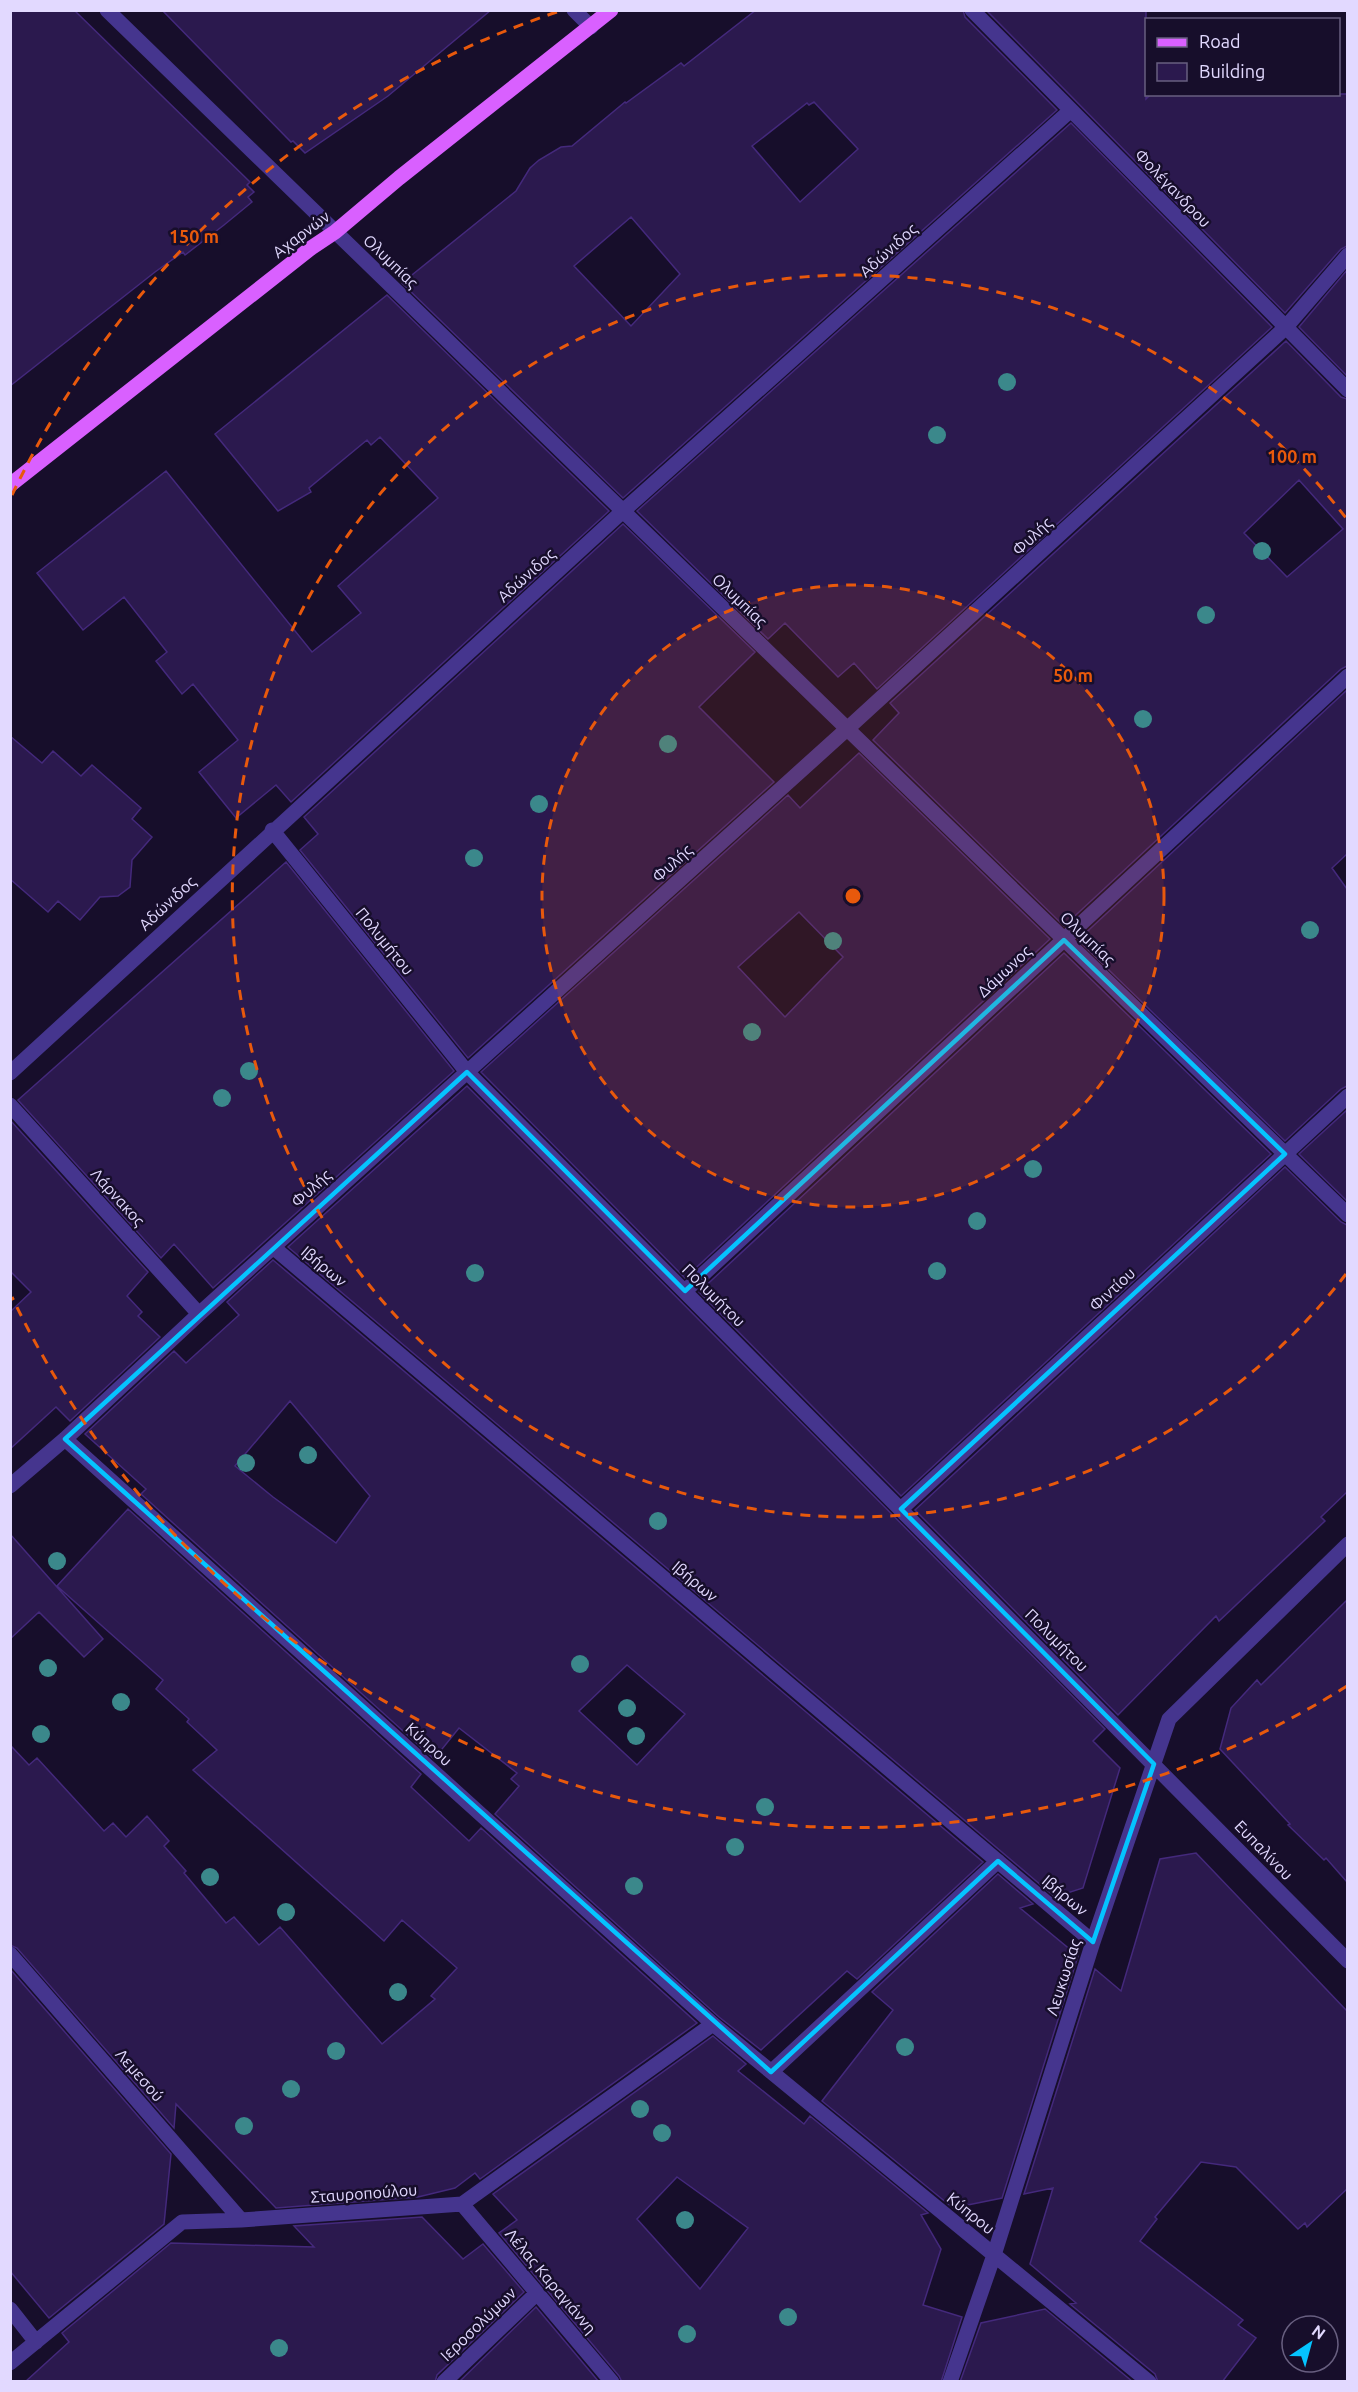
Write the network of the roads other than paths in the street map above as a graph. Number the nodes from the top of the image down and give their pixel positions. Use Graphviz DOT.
graph roads {
  1 [pos="107,10"];
  2 [pos="574,10"];
  3 [pos="611,10"];
  4 [pos="972,10"];
  5 [pos="591,27"];
  6 [pos="1071,110"];
  7 [pos="335,232"];
  8 [pos="1347,255"];
  9 [pos="1285,328"];
  10 [pos="1347,390"];
  11 [pos="10,484"];
  12 [pos="622,511"];
  13 [pos="1347,676"];
  14 [pos="847,729"];
  15 [pos="273,830"];
  16 [pos="1064,940"];
  17 [pos="467,1072"];
  18 [pos="10,1073"];
  19 [pos="1347,1096"];
  20 [pos="10,1105"];
  21 [pos="1285,1154"];
  22 [pos="1347,1215"];
  23 [pos="273,1247"];
  24 [pos="685,1291"];
  25 [pos="199,1314"];
  26 [pos="65,1439"];
  27 [pos="10,1486"];
  28 [pos="901,1509"];
  29 [pos="1347,1544"];
  30 [pos="1154,1764"];
  31 [pos="998,1861"];
  32 [pos="1093,1942"];
  33 [pos="10,1954"];
  34 [pos="1347,1961"];
  35 [pos="712,2024"];
  36 [pos="771,2072"];
  37 [pos="462,2204"];
  38 [pos="241,2220"];
  39 [pos="994,2254"];
  40 [pos="537,2293"];
  41 [pos="10,2309"];
  42 [pos="36,2342"];
  43 [pos="10,2363"];
  44 [pos="444,2382"];
  45 [pos="612,2382"];
  46 [pos="950,2382"];
  47 [pos="1149,2382"];
  1 -- 7 [label="street, Ολυμπίας"];
  2 -- 5 [label="street"];
  3 -- 5 [label="main road, Αχαρνών"];
  4 -- 6 [label="street, Φολέγανδρου"];
  5 -- 7 [label="main road, Αχαρνών"];
  6 -- 9 [label="street, Φολέγανδρου"];
  6 -- 12 [label="street, Αδώνιδος"];
  7 -- 11 [label="main road, Αχαρνών"];
  7 -- 12 [label="street, Ολυμπίας"];
  8 -- 9 [label="street, Φυλής"];
  9 -- 10 [label="street, Φολέγανδρου"];
  9 -- 14 [label="street, Φυλής"];
  12 -- 14 [label="street, Ολυμπίας"];
  12 -- 15 [label="street, Αδώνιδος"];
  13 -- 16 [label="street, Δάμωνος"];
  14 -- 16 [label="street, Ολυμπίας"];
  14 -- 17 [label="street, Φυλής"];
  15 -- 17 [label="street, Πολυμήτου"];
  15 -- 18 [label="street, Αδώνιδος"];
  16 -- 21 [label="street, Ολυμπίας"];
  16 -- 24 [label="street, Δάμωνος"];
  17 -- 23 [label="street, Φυλής"];
  17 -- 24 [label="street, Πολυμήτου"];
  19 -- 21 [label="street, Φιντίου"];
  20 -- 25 [label="street, Λάρνακος"];
  21 -- 22 [label="street, Ολυμπίας"];
  21 -- 28 [label="street, Φιντίου"];
  23 -- 25 [label="street, Φυλής"];
  23 -- 31 [label="street, Ιβήρων"];
  24 -- 28 [label="street, Πολυμήτου"];
  25 -- 26 [label="street, Φυλής"];
  26 -- 27 [label="street, Φυλής"];
  26 -- 35 [label="street, Κύπρου"];
  28 -- 30 [label="street, Πολυμήτου"];
  29 -- 30 [label="street, Λευκωσίας"];
  30 -- 32 [label="street, Λευκωσίας"];
  30 -- 34 [label="street, Ευπαλίνου"];
  31 -- 32 [label="street, Ιβήρων"];
  31 -- 36 [label="street"];
  32 -- 39 [label="street, Λευκωσίας"];
  33 -- 38 [label="street, Λεμεσού"];
  35 -- 36 [label="street, Κύπρου"];
  35 -- 37 [label="street"];
  36 -- 39 [label="street, Κύπρου"];
  37 -- 38 [label="street, Σταυροπούλου"];
  37 -- 40 [label="street, Λέλας Καραγιάννη"];
  38 -- 42 [label="street, Σταυροπούλου"];
  39 -- 46 [label="street, Λευκωσίας"];
  39 -- 47 [label="street, Κύπρου"];
  40 -- 44 [label="street, Ιεροσολύμων"];
  40 -- 45 [label="street, Λέλας Καραγιάννη"];
  41 -- 42 [label="street"];
  42 -- 43 [label="street, Σταυροπούλου"];
}
